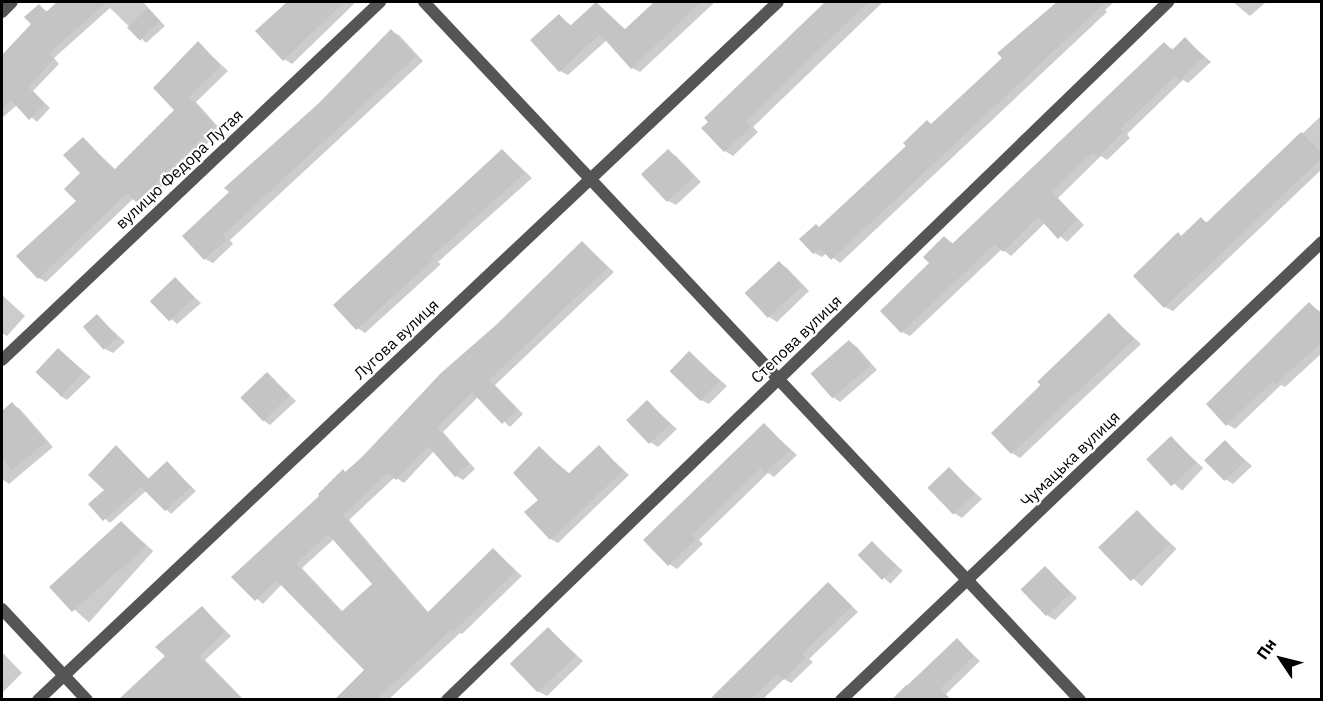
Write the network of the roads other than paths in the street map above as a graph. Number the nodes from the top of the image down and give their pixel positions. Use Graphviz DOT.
graph roads {
  1 [pos="12,2"];
  2 [pos="380,2"];
  3 [pos="424,2"];
  4 [pos="778,2"];
  5 [pos="1168,2"];
  6 [pos="2,12"];
  7 [pos="590,178"];
  8 [pos="1322,242"];
  9 [pos="2,360"];
  10 [pos="778,378"];
  11 [pos="967,579"];
  12 [pos="2,609"];
  13 [pos="64,675"];
  14 [pos="38,699"];
  15 [pos="87,699"];
  16 [pos="447,699"];
  17 [pos="841,699"];
  18 [pos="1080,699"];
  1 -- 6 [label="street"];
  2 -- 9 [label="street, вулицю Федора Лутая"];
  3 -- 7 [label="street"];
  4 -- 7 [label="street, Лугова вулиця"];
  5 -- 10 [label="street, Степова вулиця"];
  7 -- 10 [label="street"];
  7 -- 13 [label="street, Лугова вулиця"];
  8 -- 11 [label="street, Чумацька вулиця"];
  10 -- 11 [label="street"];
  10 -- 16 [label="street, Степова вулиця"];
  11 -- 17 [label="street, Чумацька вулиця"];
  11 -- 18 [label="street"];
  12 -- 13 [label="street"];
  13 -- 14 [label="street, Лугова вулиця"];
  13 -- 15 [label="street"];
}
